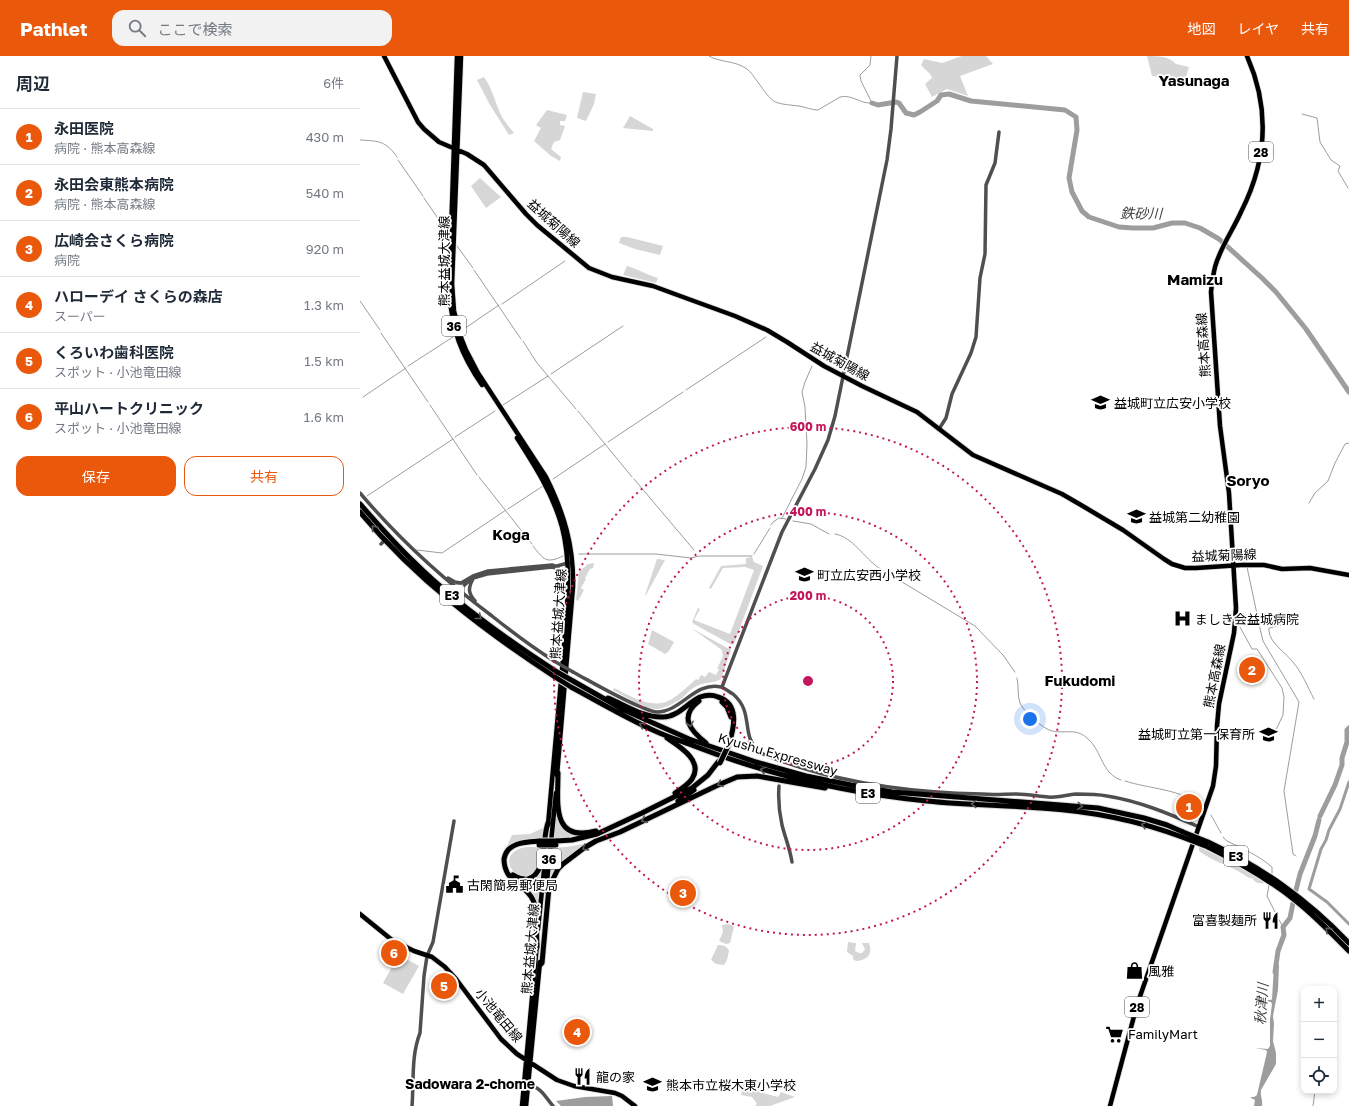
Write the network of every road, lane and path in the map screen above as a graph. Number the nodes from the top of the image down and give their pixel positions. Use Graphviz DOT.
graph roads {
  1 [pos="384,56"];
  2 [pos="457,56"];
  3 [pos="461,56"];
  4 [pos="897,56"];
  5 [pos="1247,56"];
  6 [pos="999,132"];
  7 [pos="455,150"];
  8 [pos="844,377"];
  9 [pos="939,429"];
  10 [pos="360,493"];
  11 [pos="360,504"];
  12 [pos="360,512"];
  13 [pos="396,532"];
  14 [pos="391,535"];
  15 [pos="572,558"];
  16 [pos="568,563"];
  17 [pos="1234,565"];
  18 [pos="554,566"];
  19 [pos="435,569"];
  20 [pos="574,573"];
  21 [pos="1349,575"];
  22 [pos="472,578"];
  23 [pos="459,590"];
  24 [pos="568,604"];
  25 [pos="478,606"];
  26 [pos="556,674"];
  27 [pos="572,684"];
  28 [pos="722,687"];
  29 [pos="657,732"];
  30 [pos="728,744"];
  31 [pos="712,746"];
  32 [pos="719,762"];
  33 [pos="558,773"];
  34 [pos="779,786"];
  35 [pos="854,791"];
  36 [pos="663,802"];
  37 [pos="667,809"];
  38 [pos="454,821"];
  39 [pos="548,823"];
  40 [pos="617,825"];
  41 [pos="1199,827"];
  42 [pos="620,832"];
  43 [pos="1182,834"];
  44 [pos="540,843"];
  45 [pos="556,843"];
  46 [pos="1208,844"];
  47 [pos="792,862"];
  48 [pos="1310,908"];
  49 [pos="360,914"];
  50 [pos="1349,943"];
  51 [pos="537,947"];
  52 [pos="1349,951"];
  53 [pos="427,956"];
  54 [pos="540,965"];
  55 [pos="529,1061"];
  56 [pos="528,1086"];
  57 [pos="412,1106"];
  58 [pos="522,1106"];
  59 [pos="526,1106"];
  60 [pos="553,1106"];
  61 [pos="635,1106"];
  62 [pos="1110,1106"];
  1 -- 7 [label="main road, 益城菊陽線"];
  2 -- 7 [label="main road, 熊本益城大津線 / 36"];
  3 -- 7 [label="main road, 熊本益城大津線 / 36"];
  4 -- 8 [label="street"];
  5 -- 17 [label="main road, 熊本高森線 / 28"];
  6 -- 9 [label="street"];
  7 -- 8 [label="main road, 益城菊陽線"];
  7 -- 15 [label="main road, 熊本益城大津線 / 36"];
  7 -- 16 [label="main road, 熊本益城大津線 / 36"];
  8 -- 9 [label="main road, 益城菊陽線"];
  8 -- 28 [label="street"];
  9 -- 17 [label="main road, 益城菊陽線"];
  10 -- 13 [label="street"];
  11 -- 26 [label="highway, Kyushu Expressway / E3, one-way"];
  26 -- 12 [label="highway, Kyushu Expressway / E3, one-way"];
  13 -- 14 [label="street"];
  13 -- 19 [label="street"];
  15 -- 16 [label="street"];
  15 -- 20 [label="main road, 熊本益城大津線 / 36"];
  16 -- 18 [label="street"];
  16 -- 20 [label="street"];
  16 -- 24 [label="main road, 熊本益城大津線 / 36"];
  17 -- 21 [label="main road, 益城菊陽線"];
  17 -- 41 [label="main road, 熊本高森線 / 28"];
  18 -- 22 [label="street"];
  18 -- 24 [label="street"];
  19 -- 22 [label="street"];
  19 -- 23 [label="street"];
  20 -- 33 [label="main road, 熊本益城大津線 / 36"];
  22 -- 23 [label="street"];
  22 -- 25 [label="street"];
  23 -- 25 [label="street"];
  24 -- 39 [label="main road, 熊本益城大津線 / 36"];
  25 -- 28 [label="street, bridge"];
  26 -- 27 [label="highway, Kyushu Expressway / E3, bridge"];
  29 -- 27 [label="highway, Kyushu Expressway / E3, one-way"];
  27 -- 30 [label="highway"];
  27 -- 31 [label="highway, Kyushu Expressway / E3"];
  28 -- 41 [label="street"];
  35 -- 29 [label="highway, Kyushu Expressway / E3, one-way"];
  29 -- 36 [label="highway"];
  30 -- 31 [label="highway, one-way"];
  30 -- 32 [label="highway, bridge"];
  31 -- 43 [label="highway, Kyushu Expressway / E3, one-way"];
  32 -- 36 [label="highway"];
  32 -- 37 [label="highway"];
  33 -- 40 [label="highway"];
  33 -- 54 [label="main road, 熊本益城大津線 / 36"];
  34 -- 47 [label="street"];
  35 -- 37 [label="highway, one-way"];
  43 -- 35 [label="highway, Kyushu Expressway / E3, one-way"];
  36 -- 40 [label="highway"];
  37 -- 42 [label="highway, one-way"];
  38 -- 53 [label="street"];
  39 -- 44 [label="highway"];
  39 -- 51 [label="main road, 熊本益城大津線 / 36"];
  40 -- 45 [label="highway"];
  41 -- 62 [label="main road, 熊本高森線 / 28"];
  42 -- 45 [label="highway"];
  42 -- 54 [label="highway, one-way"];
  43 -- 46 [label="highway, Kyushu Expressway / E3, bridge"];
  44 -- 45 [label="highway, bridge"];
  44 -- 51 [label="highway"];
  46 -- 48 [label="highway, Kyushu Expressway / E3"];
  46 -- 48 [label="highway, Kyushu Expressway / E3"];
  48 -- 50 [label="highway, Kyushu Expressway / E3"];
  52 -- 48 [label="highway, Kyushu Expressway / E3, one-way"];
  49 -- 53 [label="main road, 小池竜田線"];
  51 -- 55 [label="main road, 熊本益城大津線 / 36"];
  53 -- 55 [label="main road, 小池竜田線"];
  53 -- 57 [label="street"];
  54 -- 55 [label="main road, 熊本益城大津線 / 36"];
  55 -- 56 [label="main road, 熊本益城大津線 / 36"];
  55 -- 58 [label="main road, 熊本益城大津線 / 36"];
  55 -- 61 [label="main road, 小池竜田線"];
  56 -- 59 [label="main road, 熊本益城大津線 / 36"];
  56 -- 60 [label="street"];
}
